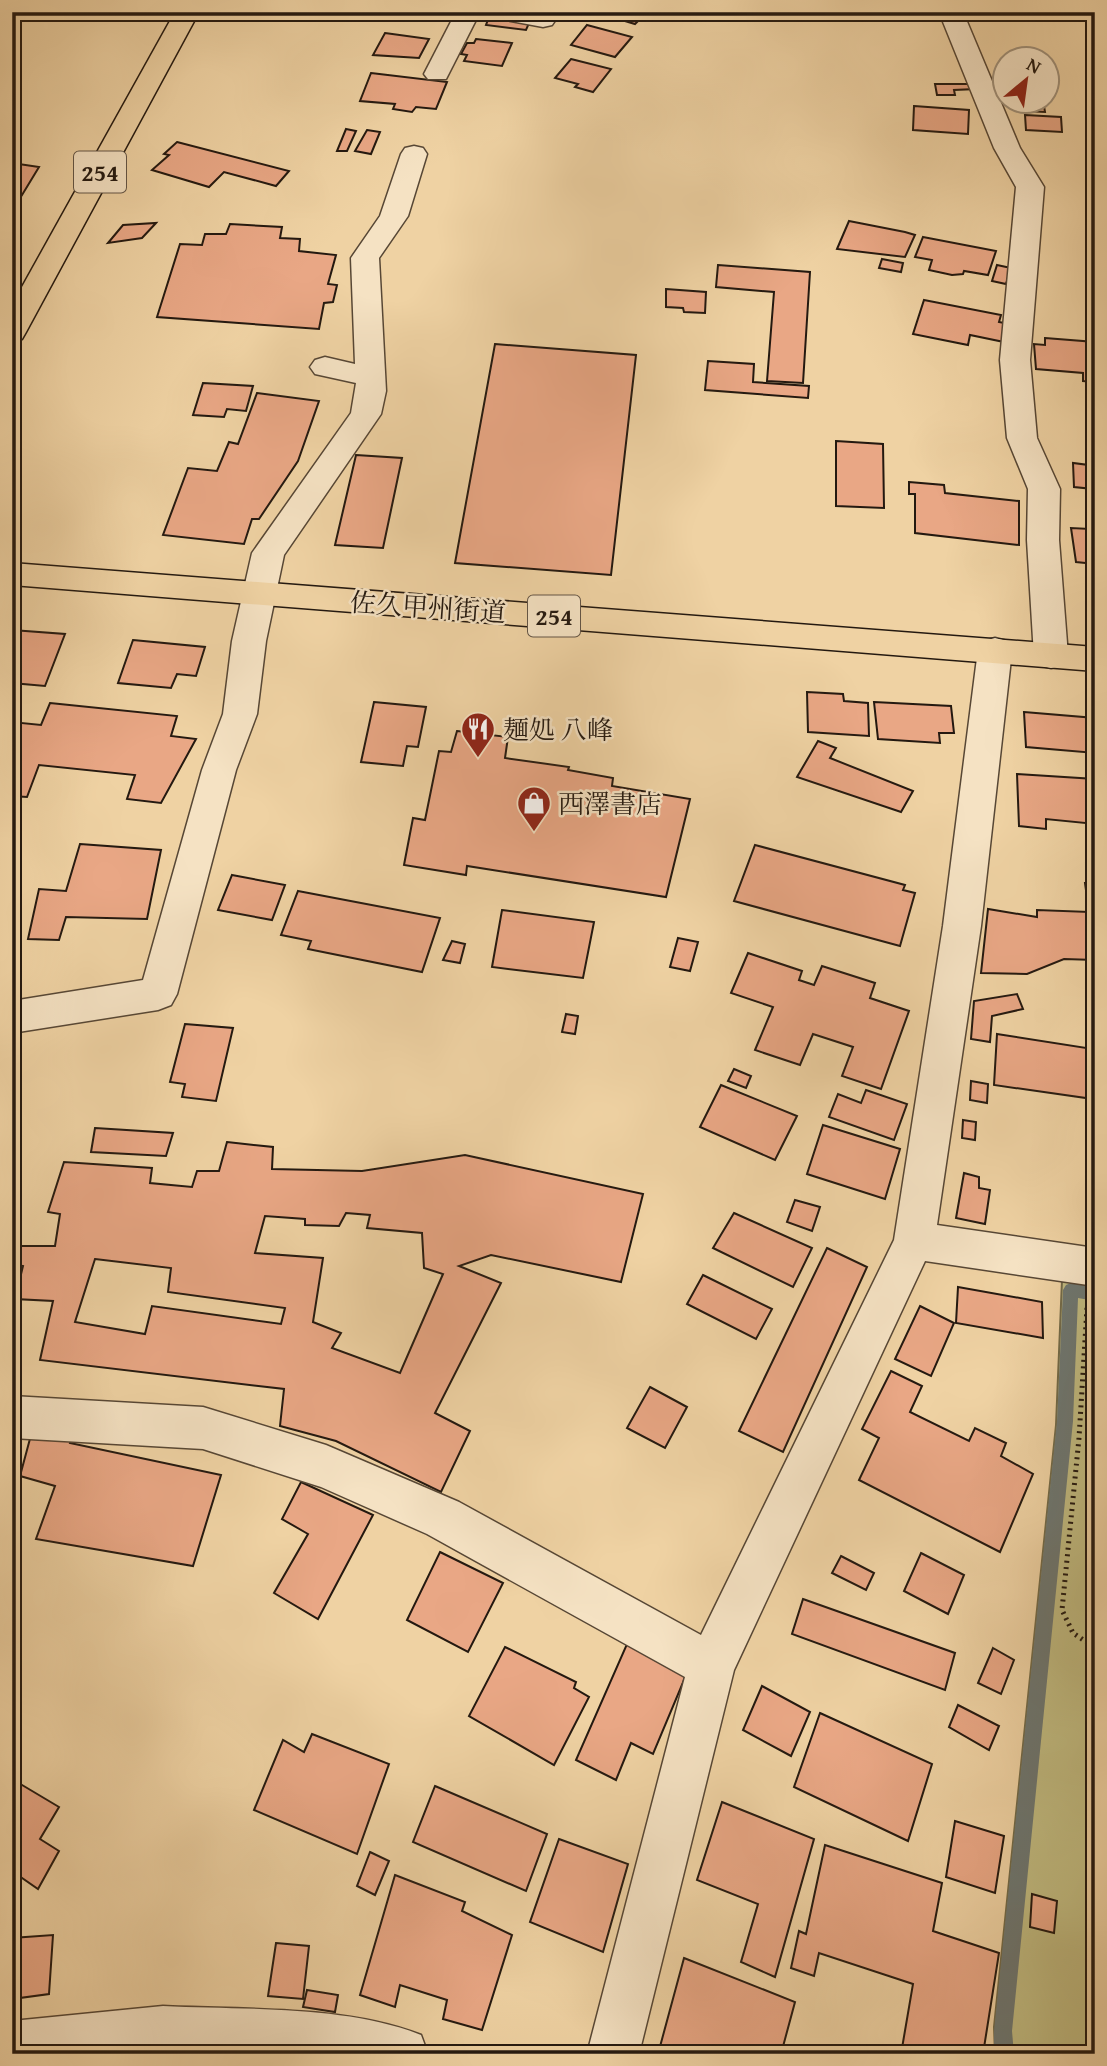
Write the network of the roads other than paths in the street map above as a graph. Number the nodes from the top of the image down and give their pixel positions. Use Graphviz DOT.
graph roads {
  1 [pos="187,12"];
  2 [pos="468,12"];
  3 [pos="499,12"];
  4 [pos="951,12"];
  5 [pos="541,24"];
  6 [pos="437,74"];
  7 [pos="414,154"];
  8 [pos="12,332"];
  9 [pos="325,367"];
  10 [pos="370,377"];
  11 [pos="12,574"];
  12 [pos="258,596"];
  13 [pos="995,650"];
  14 [pos="1051,656"];
  15 [pos="1095,659"];
  16 [pos="12,1017"];
  17 [pos="914,1241"];
  18 [pos="1091,1285"];
  19 [pos="12,1417"];
  20 [pos="711,1666"];
  21 [pos="12,2047"];
  22 [pos="402,2054"];
  23 [pos="613,2054"];
  1 -- 8 [label="highway, 254"];
  2 -- 6 [label="street"];
  3 -- 5 [label="street"];
  4 -- 14 [label="street"];
  7 -- 10 [label="street"];
  9 -- 10 [label="street"];
  10 -- 12 [label="street"];
  11 -- 12 [label="highway, 佐久甲州街道 / 254"];
  12 -- 13 [label="highway, 佐久甲州街道 / 254"];
  12 -- 16 [label="street"];
  13 -- 14 [label="highway, 佐久甲州街道 / 254"];
  13 -- 17 [label="street"];
  14 -- 15 [label="highway, 佐久甲州街道 / 254"];
  17 -- 18 [label="street"];
  17 -- 20 [label="street"];
  19 -- 20 [label="street"];
  20 -- 23 [label="street"];
  21 -- 22 [label="street"];
}
